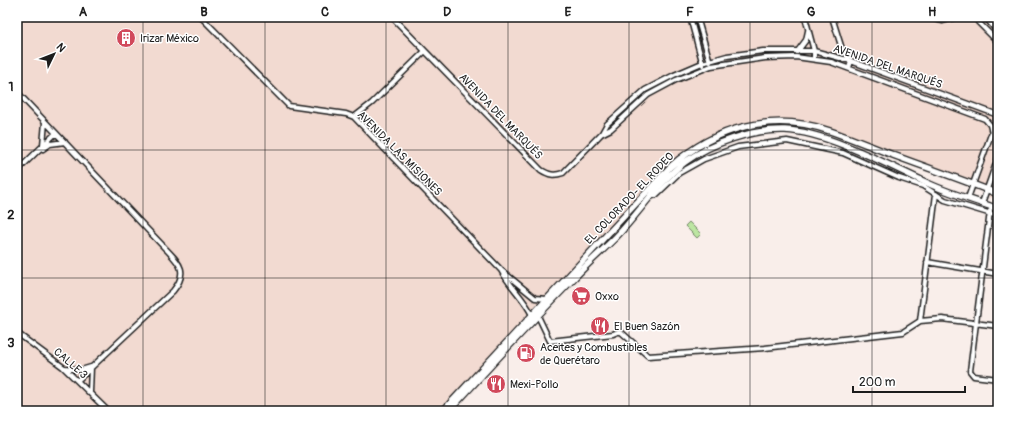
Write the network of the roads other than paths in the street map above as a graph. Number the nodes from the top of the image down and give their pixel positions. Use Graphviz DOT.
graph roads {
  1 [pos="200,17"];
  2 [pos="392,17"];
  3 [pos="690,17"];
  4 [pos="697,17"];
  5 [pos="805,17"];
  6 [pos="832,17"];
  7 [pos="927,17"];
  8 [pos="957,17"];
  9 [pos="976,17"];
  10 [pos="984,17"];
  11 [pos="808,30"];
  12 [pos="998,32"];
  13 [pos="998,42"];
  14 [pos="797,50"];
  15 [pos="425,51"];
  16 [pos="777,51"];
  17 [pos="814,51"];
  18 [pos="756,52"];
  19 [pos="796,57"];
  20 [pos="776,58"];
  21 [pos="814,58"];
  22 [pos="756,59"];
  23 [pos="709,61"];
  24 [pos="851,61"];
  25 [pos="702,62"];
  26 [pos="711,66"];
  27 [pos="704,68"];
  28 [pos="850,68"];
  29 [pos="873,70"];
  30 [pos="870,76"];
  31 [pos="662,81"];
  32 [pos="665,86"];
  33 [pos="918,86"];
  34 [pos="17,92"];
  35 [pos="916,93"];
  36 [pos="950,98"];
  37 [pos="948,105"];
  38 [pos="998,115"];
  39 [pos="354,117"];
  40 [pos="45,122"];
  41 [pos="992,132"];
  42 [pos="56,133"];
  43 [pos="602,133"];
  44 [pos="998,135"];
  45 [pos="65,142"];
  46 [pos="43,146"];
  47 [pos="37,152"];
  48 [pos="998,158"];
  49 [pos="17,171"];
  50 [pos="973,185"];
  51 [pos="923,186"];
  52 [pos="936,186"];
  53 [pos="987,189"];
  54 [pos="936,194"];
  55 [pos="998,194"];
  56 [pos="650,198"];
  57 [pos="968,198"];
  58 [pos="982,203"];
  59 [pos="991,207"];
  60 [pos="998,209"];
  61 [pos="989,213"];
  62 [pos="998,216"];
  63 [pos="927,262"];
  64 [pos="501,270"];
  65 [pos="983,273"];
  66 [pos="998,274"];
  67 [pos="547,299"];
  68 [pos="532,316"];
  69 [pos="538,316"];
  70 [pos="920,321"];
  71 [pos="976,322"];
  72 [pos="998,326"];
  73 [pos="17,333"];
  74 [pos="63,367"];
  75 [pos="91,367"];
  76 [pos="998,379"];
  77 [pos="78,380"];
  78 [pos="90,392"];
  79 [pos="107,410"];
  80 [pos="445,410"];
  1 -- 39 [label="street, AVENIDA LAS MISIONES"];
  2 -- 15 [label="street, AVENIDA DEL MARQUÉS"];
  3 -- 25 [label="street"];
  4 -- 23 [label="street"];
  5 -- 11 [label="street"];
  6 -- 24 [label="street"];
  7 -- 8 [label="street"];
  9 -- 13 [label="street"];
  10 -- 12 [label="street"];
  11 -- 14 [label="street"];
  11 -- 17 [label="street"];
  14 -- 16 [label="street, AVENIDA DEL MARQUÉS"];
  14 -- 17 [label="street, AVENIDA DEL MARQUÉS"];
  14 -- 19 [label="street"];
  15 -- 39 [label="street"];
  15 -- 43 [label="street, AVENIDA DEL MARQUÉS"];
  16 -- 18 [label="street, AVENIDA DEL MARQUÉS"];
  16 -- 20 [label="street"];
  17 -- 21 [label="street"];
  17 -- 24 [label="street, AVENIDA DEL MARQUÉS"];
  18 -- 22 [label="street"];
  18 -- 23 [label="street, AVENIDA DEL MARQUÉS"];
  19 -- 20 [label="street, AVENIDA DEL MARQUÉS"];
  19 -- 21 [label="street, AVENIDA DEL MARQUÉS"];
  20 -- 22 [label="street, AVENIDA DEL MARQUÉS"];
  21 -- 28 [label="street, AVENIDA DEL MARQUÉS"];
  22 -- 26 [label="street, AVENIDA DEL MARQUÉS"];
  23 -- 25 [label="street, AVENIDA DEL MARQUÉS"];
  23 -- 26 [label="street"];
  24 -- 28 [label="street"];
  24 -- 29 [label="street, AVENIDA DEL MARQUÉS"];
  25 -- 27 [label="street"];
  25 -- 31 [label="street, AVENIDA DEL MARQUÉS"];
  26 -- 27 [label="street, AVENIDA DEL MARQUÉS"];
  27 -- 32 [label="street, AVENIDA DEL MARQUÉS"];
  28 -- 30 [label="street, AVENIDA DEL MARQUÉS"];
  29 -- 30 [label="street"];
  29 -- 33 [label="street, AVENIDA DEL MARQUÉS"];
  30 -- 35 [label="street, AVENIDA DEL MARQUÉS"];
  31 -- 32 [label="street"];
  31 -- 43 [label="street, AVENIDA DEL MARQUÉS"];
  32 -- 43 [label="street, AVENIDA DEL MARQUÉS"];
  33 -- 35 [label="street"];
  33 -- 36 [label="street, AVENIDA DEL MARQUÉS"];
  34 -- 40 [label="street"];
  35 -- 37 [label="street, AVENIDA DEL MARQUÉS"];
  36 -- 37 [label="street"];
  36 -- 38 [label="street, AVENIDA DEL MARQUÉS"];
  37 -- 41 [label="street, AVENIDA DEL MARQUÉS"];
  38 -- 41 [label="street"];
  39 -- 64 [label="street, AVENIDA LAS MISIONES"];
  40 -- 42 [label="street"];
  40 -- 46 [label="street"];
  41 -- 44 [label="street"];
  41 -- 50 [label="street"];
  42 -- 45 [label="street"];
  42 -- 46 [label="street"];
  45 -- 47 [label="street"];
  45 -- 75 [label="street"];
  46 -- 47 [label="street"];
  47 -- 49 [label="street"];
  48 -- 53 [label="street"];
  50 -- 53 [label="main road, EL COLORADO- EL RODEO"];
  50 -- 57 [label="street"];
  50 -- 67 [label="main road, EL COLORADO- EL RODEO"];
  51 -- 52 [label="street"];
  51 -- 54 [label="street"];
  51 -- 56 [label="street"];
  52 -- 56 [label="main road, EL COLORADO- EL RODEO"];
  52 -- 57 [label="main road, EL COLORADO- EL RODEO"];
  53 -- 55 [label="main road, EL COLORADO- EL RODEO"];
  53 -- 58 [label="street"];
  54 -- 61 [label="street"];
  54 -- 63 [label="street"];
  56 -- 69 [label="main road, EL COLORADO- EL RODEO"];
  57 -- 58 [label="main road, EL COLORADO- EL RODEO"];
  58 -- 59 [label="main road, EL COLORADO- EL RODEO"];
  59 -- 60 [label="main road, EL COLORADO- EL RODEO"];
  59 -- 61 [label="street"];
  61 -- 62 [label="street"];
  61 -- 65 [label="street"];
  63 -- 65 [label="street"];
  63 -- 70 [label="street"];
  64 -- 67 [label="street, AVENIDA LAS MISIONES"];
  64 -- 68 [label="street, AVENIDA LAS MISIONES"];
  65 -- 66 [label="street"];
  65 -- 71 [label="street"];
  67 -- 68 [label="main road, EL COLORADO- EL RODEO"];
  68 -- 80 [label="main road, EL COLORADO- EL RODEO"];
  69 -- 70 [label="street"];
  69 -- 80 [label="main road, EL COLORADO- EL RODEO"];
  70 -- 71 [label="street"];
  71 -- 72 [label="street"];
  71 -- 76 [label="street"];
  73 -- 74 [label="street, CALLE 3"];
  74 -- 75 [label="street"];
  74 -- 77 [label="street, CALLE 3"];
  75 -- 77 [label="street"];
  75 -- 78 [label="street"];
  77 -- 78 [label="street, CALLE 3"];
  78 -- 79 [label="street, CALLE 3"];
}
